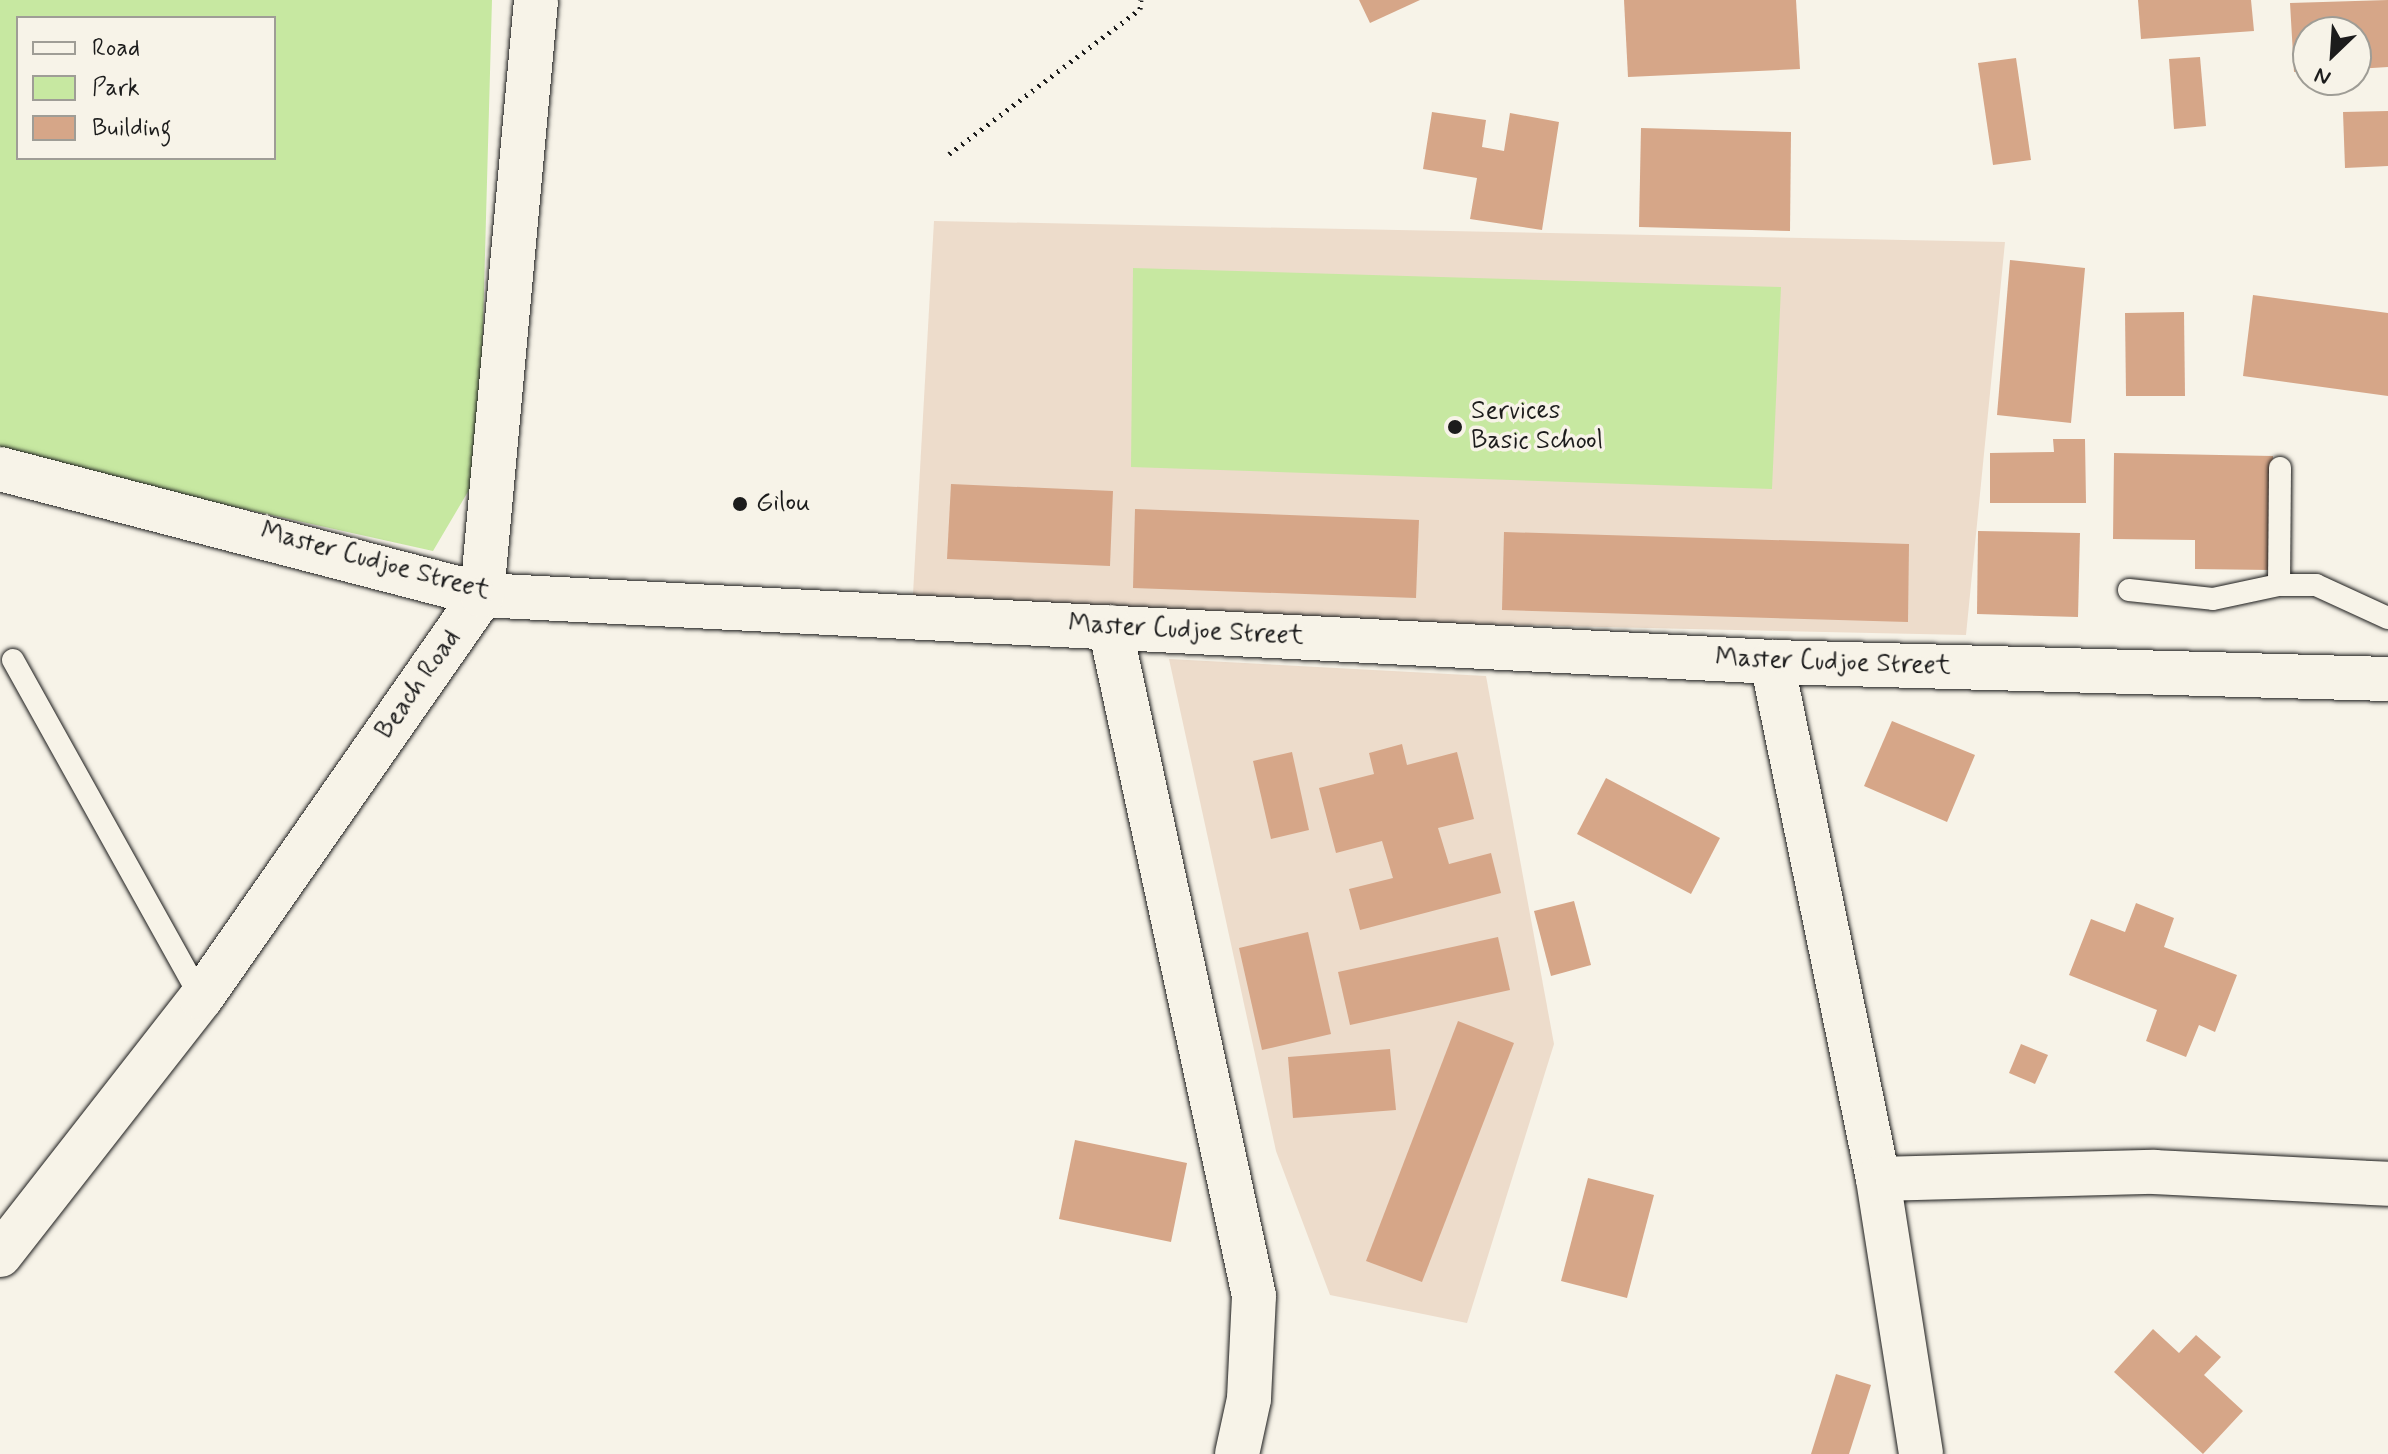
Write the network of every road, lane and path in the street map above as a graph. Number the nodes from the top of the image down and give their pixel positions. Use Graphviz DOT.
graph roads {
  1 [pos="536,0"];
  2 [pos="1141,0"];
  3 [pos="949,154"];
  4 [pos="2280,468"];
  5 [pos="0,469"];
  6 [pos="2279,585"];
  7 [pos="2129,590"];
  8 [pos="482,595"];
  9 [pos="2388,618"];
  10 [pos="1110,627"];
  11 [pos="13,660"];
  12 [pos="1772,662"];
  13 [pos="2388,679"];
  14 [pos="201,998"];
  15 [pos="1878,1179"];
  16 [pos="2388,1184"];
  17 [pos="0,1255"];
  18 [pos="1237,1454"];
  19 [pos="1921,1454"];
  1 -- 8 [label="street, Beach Road"];
  2 -- 3 [label="path"];
  4 -- 6 [label="lane"];
  5 -- 8 [label="street, Master Cudjoe Street"];
  6 -- 7 [label="lane"];
  6 -- 9 [label="lane"];
  8 -- 10 [label="street, Master Cudjoe Street"];
  8 -- 14 [label="street, Beach Road"];
  10 -- 12 [label="street, Master Cudjoe Street"];
  10 -- 18 [label="street"];
  11 -- 14 [label="lane"];
  12 -- 13 [label="street, Master Cudjoe Street"];
  12 -- 15 [label="street"];
  14 -- 17 [label="street, Beach Road"];
  15 -- 16 [label="street"];
  15 -- 19 [label="street"];
}
